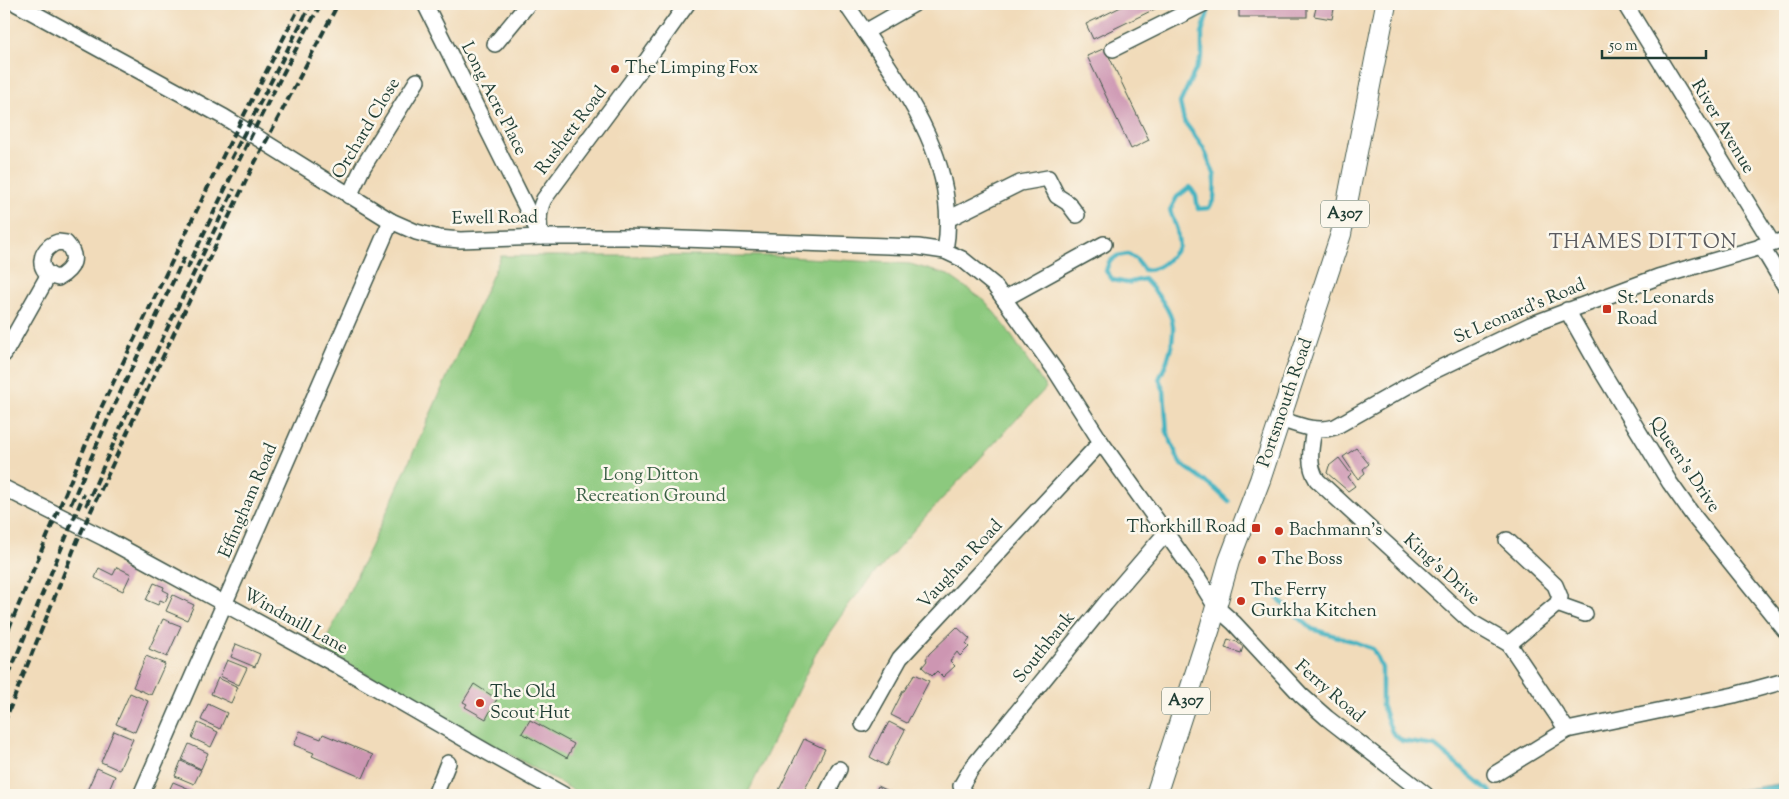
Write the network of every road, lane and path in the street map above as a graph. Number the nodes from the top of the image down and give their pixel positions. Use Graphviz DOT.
graph roads {
  1 [pos="17,4"];
  2 [pos="425,4"];
  3 [pos="528,4"];
  4 [pos="687,4"];
  5 [pos="846,4"];
  6 [pos="914,4"];
  7 [pos="1203,4"];
  8 [pos="1386,4"];
  9 [pos="1625,4"];
  10 [pos="865,32"];
  11 [pos="495,44"];
  12 [pos="1113,49"];
  13 [pos="417,81"];
  14 [pos="349,196"];
  15 [pos="1077,215"];
  16 [pos="948,219"];
  17 [pos="392,221"];
  18 [pos="541,237"];
  19 [pos="1773,243"];
  20 [pos="1104,244"];
  21 [pos="945,251"];
  22 [pos="48,276"];
  23 [pos="1785,286"];
  24 [pos="1004,300"];
  25 [pos="1567,310"];
  26 [pos="4,354"];
  27 [pos="1280,419"];
  28 [pos="1314,430"];
  29 [pos="1101,442"];
  30 [pos="4,488"];
  31 [pos="1166,533"];
  32 [pos="1507,540"];
  33 [pos="1557,604"];
  34 [pos="225,605"];
  35 [pos="1216,608"];
  36 [pos="1585,614"];
  37 [pos="1785,630"];
  38 [pos="1510,644"];
  39 [pos="1785,681"];
  40 [pos="863,724"];
  41 [pos="1567,730"];
  42 [pos="448,763"];
  43 [pos="839,769"];
  44 [pos="1495,774"];
  45 [pos="964,793"];
  46 [pos="141,795"];
  47 [pos="435,795"];
  48 [pos="564,795"];
  49 [pos="826,795"];
  50 [pos="1156,795"];
  51 [pos="1426,795"];
  1 -- 14 [label="street, Ewell Road"];
  2 -- 18 [label="street, Long Acre Place"];
  3 -- 11 [label="street"];
  4 -- 18 [label="street, Rushett Road"];
  5 -- 10 [label="street"];
  6 -- 10 [label="street"];
  7 -- 12 [label="street"];
  8 -- 27 [label="main road, Portsmouth Road / A307"];
  9 -- 19 [label="street, River Avenue"];
  10 -- 16 [label="street"];
  13 -- 14 [label="street, Orchard Close"];
  14 -- 17 [label="street, Ewell Road"];
  15 -- 16 [label="street"];
  16 -- 21 [label="street"];
  17 -- 18 [label="street, Ewell Road"];
  17 -- 34 [label="street, Effingham Road"];
  18 -- 21 [label="street, Ewell Road"];
  19 -- 23 [label="street, River Avenue"];
  19 -- 25 [label="street, St Leonard's Road"];
  20 -- 24 [label="street"];
  21 -- 24 [label="street"];
  22 -- 26 [label="street"];
  24 -- 29 [label="street"];
  25 -- 28 [label="street, St Leonard's Road"];
  25 -- 37 [label="street, Queen's Drive"];
  27 -- 28 [label="street, St Leonard's Road"];
  27 -- 35 [label="main road, Portsmouth Road / A307"];
  28 -- 38 [label="street, King's Drive"];
  29 -- 31 [label="street"];
  29 -- 40 [label="street, Vaughan Road"];
  30 -- 34 [label="street, Windmill Lane"];
  31 -- 35 [label="street"];
  31 -- 45 [label="street, Southbank"];
  32 -- 33 [label="street"];
  33 -- 36 [label="street"];
  33 -- 38 [label="street"];
  34 -- 46 [label="street, Effingham Road"];
  34 -- 48 [label="street, Windmill Lane"];
  35 -- 50 [label="main road, Portsmouth Road / A307"];
  35 -- 51 [label="street, Ferry Road"];
  38 -- 41 [label="street, King's Drive"];
  39 -- 41 [label="street"];
  41 -- 44 [label="street"];
  42 -- 47 [label="street"];
  43 -- 49 [label="street"];
}
